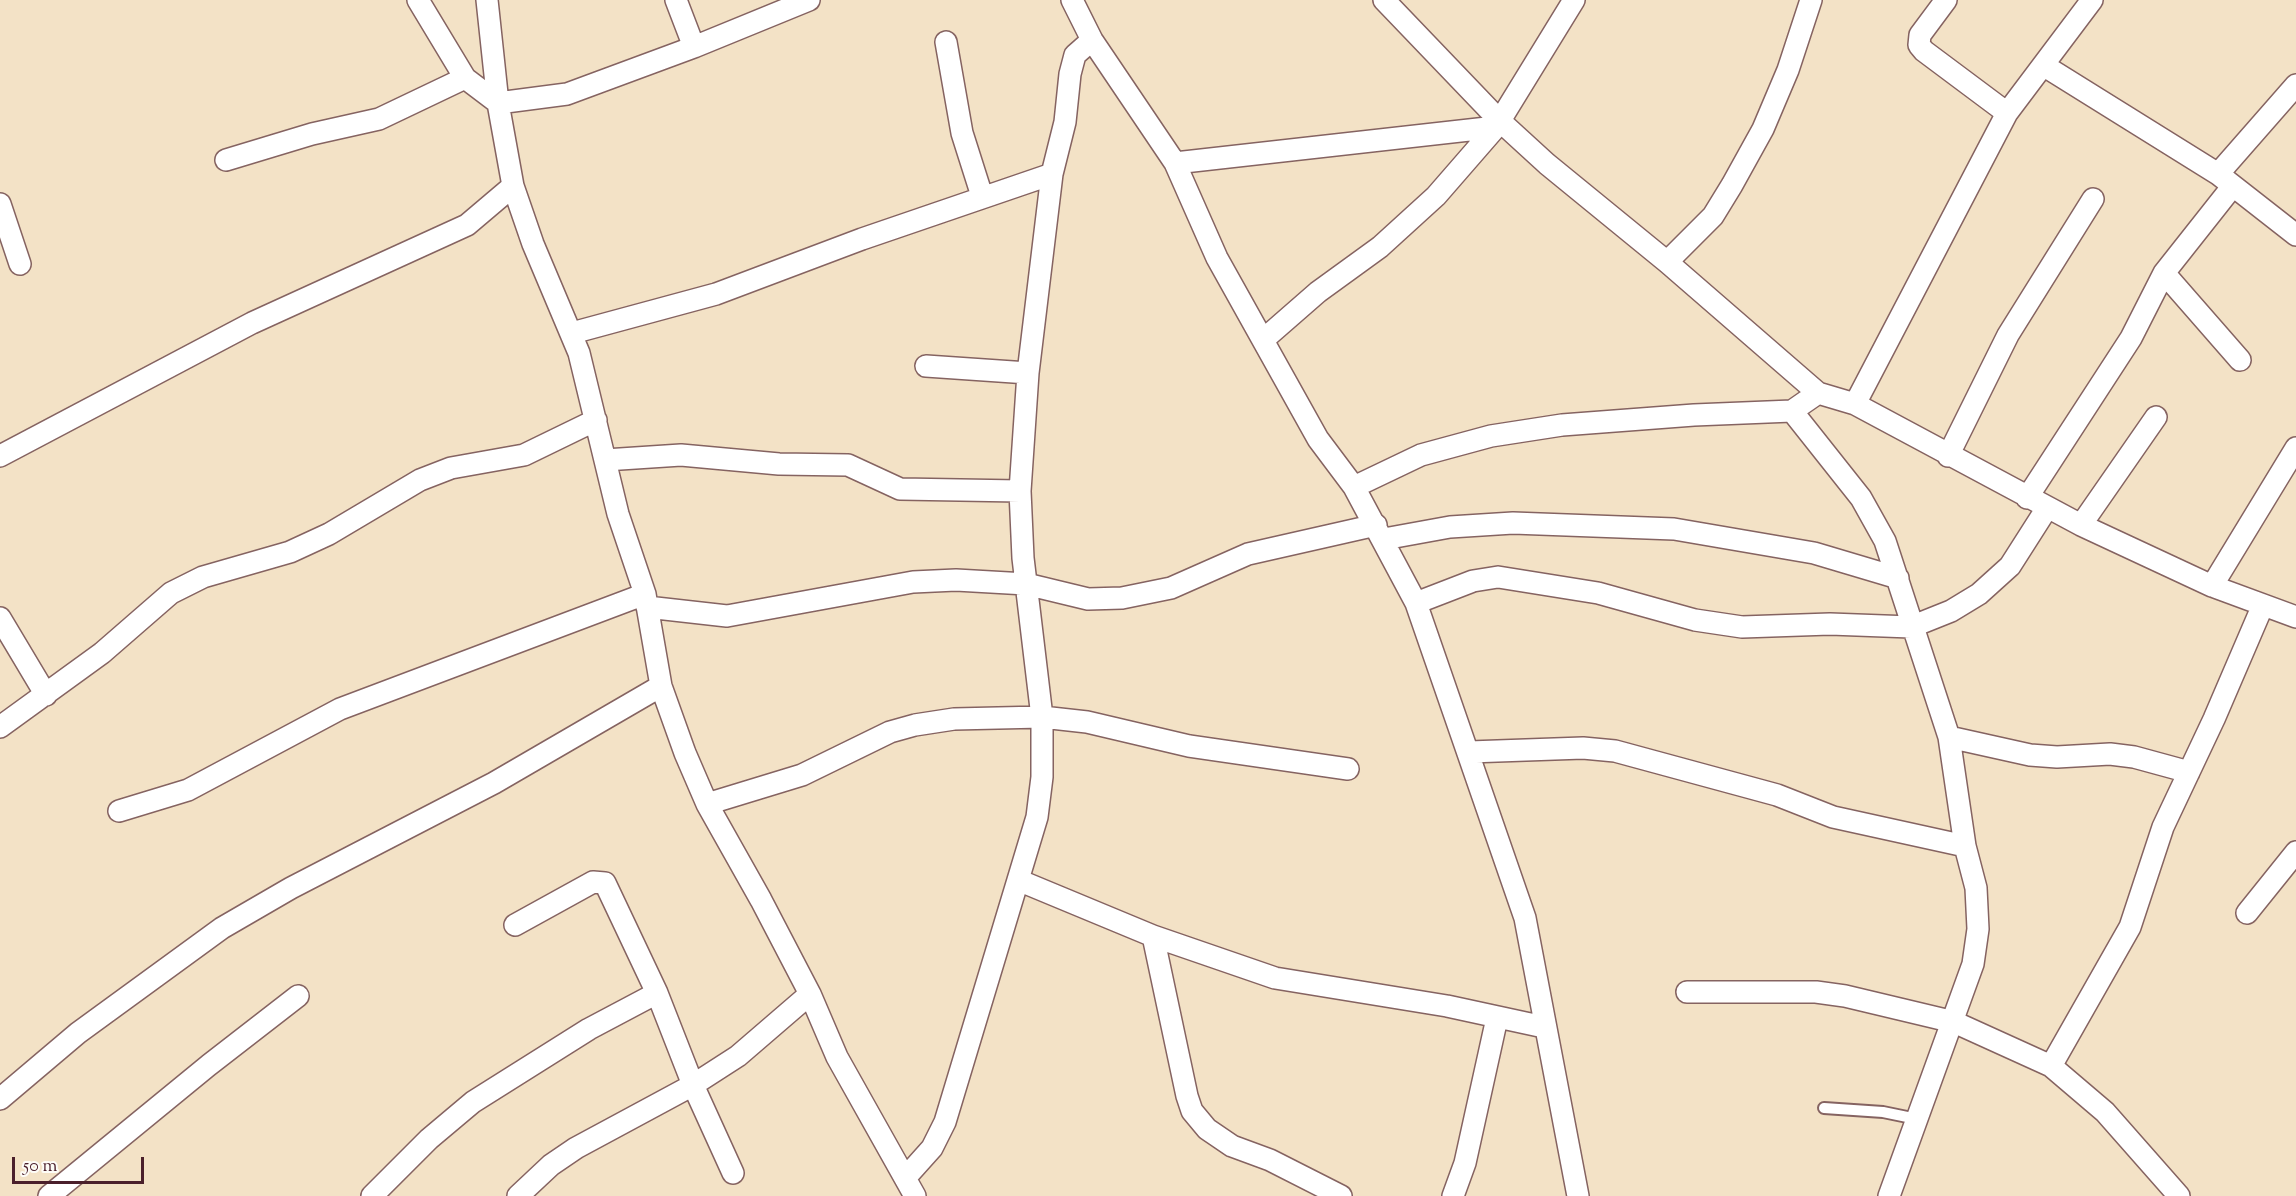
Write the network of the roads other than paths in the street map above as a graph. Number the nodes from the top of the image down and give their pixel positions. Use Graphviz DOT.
graph roads {
  1 [pos="418,0"];
  2 [pos="487,0"];
  3 [pos="676,0"];
  4 [pos="809,0"];
  5 [pos="1072,0"];
  6 [pos="1384,0"];
  7 [pos="1574,0"];
  8 [pos="1811,0"];
  9 [pos="1946,0"];
  10 [pos="2092,0"];
  11 [pos="1092,40"];
  12 [pos="946,42"];
  13 [pos="694,48"];
  14 [pos="2043,65"];
  15 [pos="465,78"];
  16 [pos="2296,85"];
  17 [pos="498,103"];
  18 [pos="2007,113"];
  19 [pos="1498,124"];
  20 [pos="226,160"];
  21 [pos="1175,163"];
  22 [pos="1052,174"];
  23 [pos="2225,181"];
  24 [pos="513,186"];
  25 [pos="982,196"];
  26 [pos="2093,199"];
  27 [pos="0,204"];
  28 [pos="2296,234"];
  29 [pos="1667,262"];
  30 [pos="20,264"];
  31 [pos="2164,273"];
  32 [pos="572,333"];
  33 [pos="1263,340"];
  34 [pos="2240,360"];
  35 [pos="926,366"];
  36 [pos="1028,373"];
  37 [pos="1818,393"];
  38 [pos="1855,404"];
  39 [pos="1792,411"];
  40 [pos="2156,417"];
  41 [pos="596,420"];
  42 [pos="2296,448"];
  43 [pos="0,456"];
  44 [pos="1948,456"];
  45 [pos="605,460"];
  46 [pos="1354,487"];
  47 [pos="1020,491"];
  48 [pos="2026,498"];
  49 [pos="2047,508"];
  50 [pos="2081,525"];
  51 [pos="1380,532"];
  52 [pos="1898,578"];
  53 [pos="1026,584"];
  54 [pos="2212,586"];
  55 [pos="646,601"];
  56 [pos="1416,603"];
  57 [pos="2263,605"];
  58 [pos="2296,617"];
  59 [pos="0,618"];
  60 [pos="1911,627"];
  61 [pos="661,686"];
  62 [pos="46,695"];
  63 [pos="1042,717"];
  64 [pos="0,727"];
  65 [pos="1949,737"];
  66 [pos="1469,752"];
  67 [pos="1348,769"];
  68 [pos="2189,772"];
  69 [pos="707,804"];
  70 [pos="119,811"];
  71 [pos="1965,846"];
  72 [pos="2296,852"];
  73 [pos="1018,880"];
  74 [pos="2247,914"];
  75 [pos="515,925"];
  76 [pos="1153,936"];
  77 [pos="1687,992"];
  78 [pos="657,993"];
  79 [pos="810,994"];
  80 [pos="298,996"];
  81 [pos="1497,1018"];
  82 [pos="1954,1022"];
  83 [pos="1544,1027"];
  84 [pos="2051,1066"];
  85 [pos="693,1085"];
  86 [pos="0,1100"];
  87 [pos="1824,1108"];
  88 [pos="1917,1119"];
  89 [pos="733,1173"];
  90 [pos="906,1177"];
  91 [pos="49,1196"];
  92 [pos="372,1196"];
  93 [pos="518,1196"];
  94 [pos="915,1196"];
  95 [pos="1341,1196"];
  96 [pos="1453,1196"];
  97 [pos="1578,1196"];
  98 [pos="1889,1196"];
  99 [pos="2179,1196"];
  1 -- 15 [label="street"];
  2 -- 17 [label="street"];
  3 -- 13 [label="street"];
  4 -- 13 [label="street"];
  5 -- 11 [label="street"];
  6 -- 19 [label="street"];
  7 -- 19 [label="street"];
  8 -- 29 [label="street"];
  9 -- 18 [label="street"];
  10 -- 14 [label="street"];
  11 -- 21 [label="street"];
  11 -- 22 [label="street"];
  12 -- 25 [label="street"];
  13 -- 17 [label="street"];
  14 -- 18 [label="street"];
  14 -- 23 [label="street"];
  15 -- 17 [label="street"];
  15 -- 20 [label="street"];
  16 -- 23 [label="street"];
  17 -- 24 [label="street"];
  18 -- 38 [label="street"];
  19 -- 21 [label="street"];
  19 -- 29 [label="street"];
  19 -- 33 [label="street"];
  21 -- 33 [label="street"];
  22 -- 25 [label="street"];
  22 -- 36 [label="street"];
  23 -- 28 [label="street"];
  23 -- 31 [label="street"];
  24 -- 32 [label="street"];
  24 -- 43 [label="street"];
  25 -- 32 [label="street"];
  26 -- 44 [label="street"];
  27 -- 30 [label="street"];
  29 -- 37 [label="street"];
  31 -- 34 [label="street"];
  31 -- 48 [label="street"];
  32 -- 41 [label="street"];
  33 -- 46 [label="street"];
  35 -- 36 [label="street"];
  36 -- 47 [label="street"];
  37 -- 38 [label="street"];
  37 -- 39 [label="street"];
  38 -- 44 [label="street"];
  39 -- 46 [label="street"];
  39 -- 52 [label="street"];
  40 -- 50 [label="street"];
  41 -- 45 [label="street"];
  41 -- 62 [label="street"];
  42 -- 54 [label="street"];
  44 -- 48 [label="street"];
  45 -- 47 [label="street"];
  45 -- 55 [label="street"];
  46 -- 51 [label="street"];
  47 -- 53 [label="street"];
  48 -- 49 [label="street"];
  49 -- 50 [label="street"];
  49 -- 60 [label="street"];
  50 -- 54 [label="street"];
  51 -- 52 [label="street"];
  51 -- 53 [label="street"];
  51 -- 56 [label="street"];
  52 -- 60 [label="street"];
  53 -- 55 [label="street"];
  53 -- 63 [label="street"];
  54 -- 57 [label="street"];
  55 -- 61 [label="street"];
  55 -- 70 [label="street"];
  56 -- 60 [label="street"];
  56 -- 66 [label="street"];
  57 -- 58 [label="street"];
  57 -- 68 [label="street"];
  59 -- 62 [label="street"];
  60 -- 65 [label="street"];
  61 -- 69 [label="street"];
  61 -- 86 [label="street"];
  62 -- 64 [label="street"];
  63 -- 67 [label="street"];
  63 -- 69 [label="street"];
  63 -- 73 [label="street"];
  65 -- 68 [label="street"];
  65 -- 71 [label="street"];
  66 -- 71 [label="street"];
  66 -- 83 [label="street"];
  68 -- 84 [label="street"];
  69 -- 79 [label="street"];
  71 -- 82 [label="street"];
  72 -- 74 [label="street"];
  73 -- 76 [label="street"];
  73 -- 90 [label="street"];
  75 -- 78 [label="street"];
  76 -- 81 [label="street"];
  76 -- 95 [label="street"];
  77 -- 82 [label="street"];
  78 -- 85 [label="street"];
  78 -- 92 [label="street"];
  79 -- 85 [label="street"];
  79 -- 90 [label="street"];
  80 -- 91 [label="street"];
  81 -- 83 [label="street"];
  81 -- 96 [label="street"];
  82 -- 84 [label="street"];
  82 -- 88 [label="street"];
  83 -- 97 [label="street"];
  84 -- 99 [label="street"];
  85 -- 89 [label="street"];
  85 -- 93 [label="street"];
  87 -- 88 [label="lane"];
  88 -- 98 [label="street"];
  90 -- 94 [label="street"];
}
